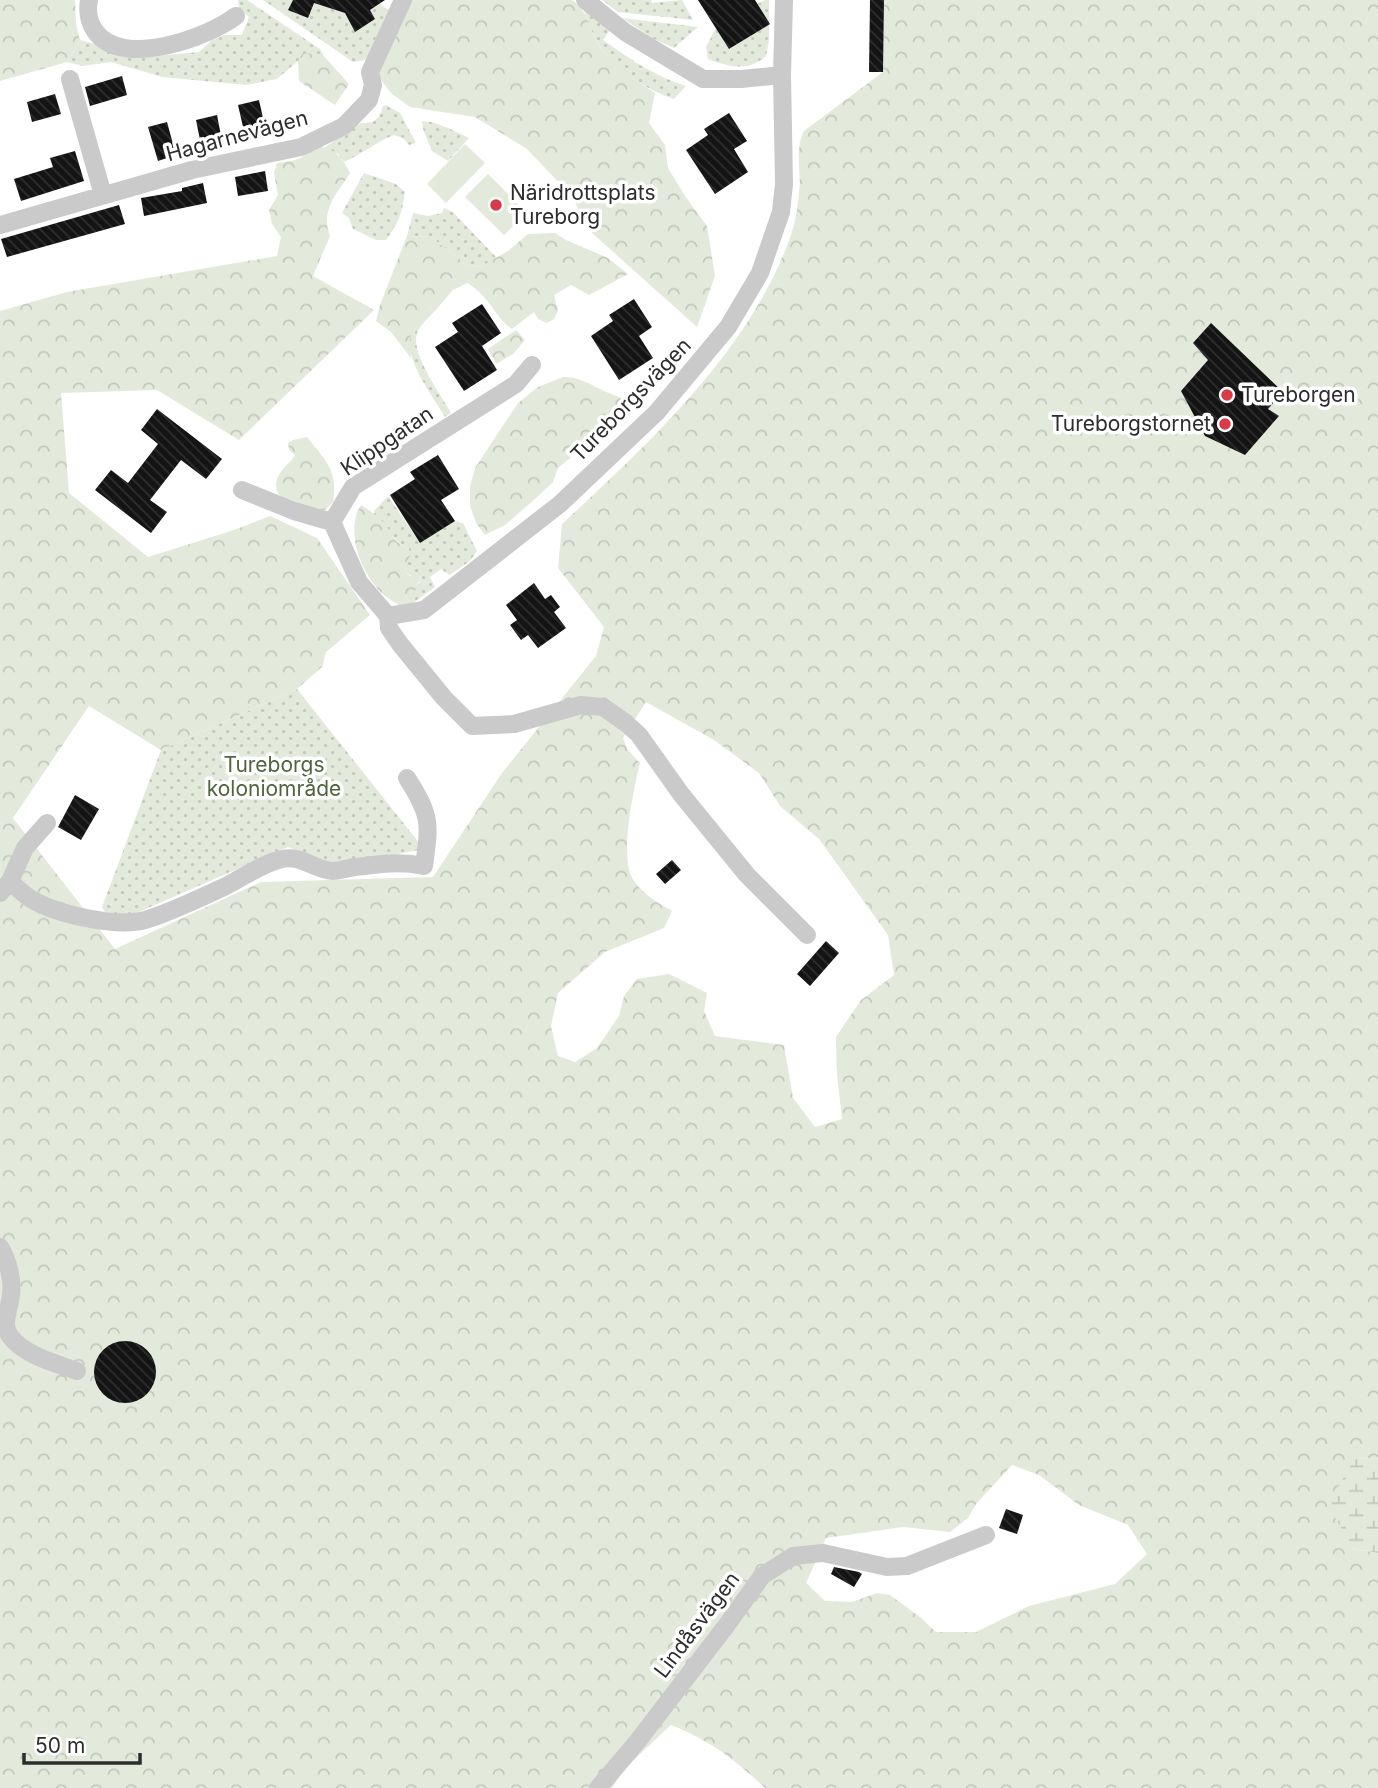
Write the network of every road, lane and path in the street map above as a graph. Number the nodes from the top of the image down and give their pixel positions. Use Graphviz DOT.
graph roads {
  1 [pos="89,0"];
  2 [pos="403,0"];
  3 [pos="585,0"];
  4 [pos="784,0"];
  5 [pos="236,16"];
  6 [pos="782,75"];
  7 [pos="70,79"];
  8 [pos="103,195"];
  9 [pos="0,225"];
  10 [pos="531,365"];
  11 [pos="242,490"];
  12 [pos="332,522"];
  13 [pos="388,616"];
  14 [pos="407,778"];
  15 [pos="47,823"];
  16 [pos="5,888"];
  17 [pos="807,935"];
  18 [pos="0,1247"];
  19 [pos="77,1371"];
  20 [pos="986,1535"];
  21 [pos="598,1788"];
  1 -- 5 [label="street"];
  2 -- 8 [label="street, Hagarnevägen"];
  3 -- 6 [label="street"];
  4 -- 6 [label="street, Tureborgsvägen"];
  6 -- 13 [label="street, Tureborgsvägen"];
  7 -- 8 [label="street"];
  8 -- 9 [label="street, Hagarnevägen"];
  10 -- 12 [label="street, Klippgatan"];
  11 -- 12 [label="street"];
  12 -- 13 [label="street"];
  13 -- 17 [label="street"];
  14 -- 16 [label="street"];
  15 -- 16 [label="street"];
  18 -- 19 [label="street"];
  20 -- 21 [label="street, Lindåsvägen"];
}
